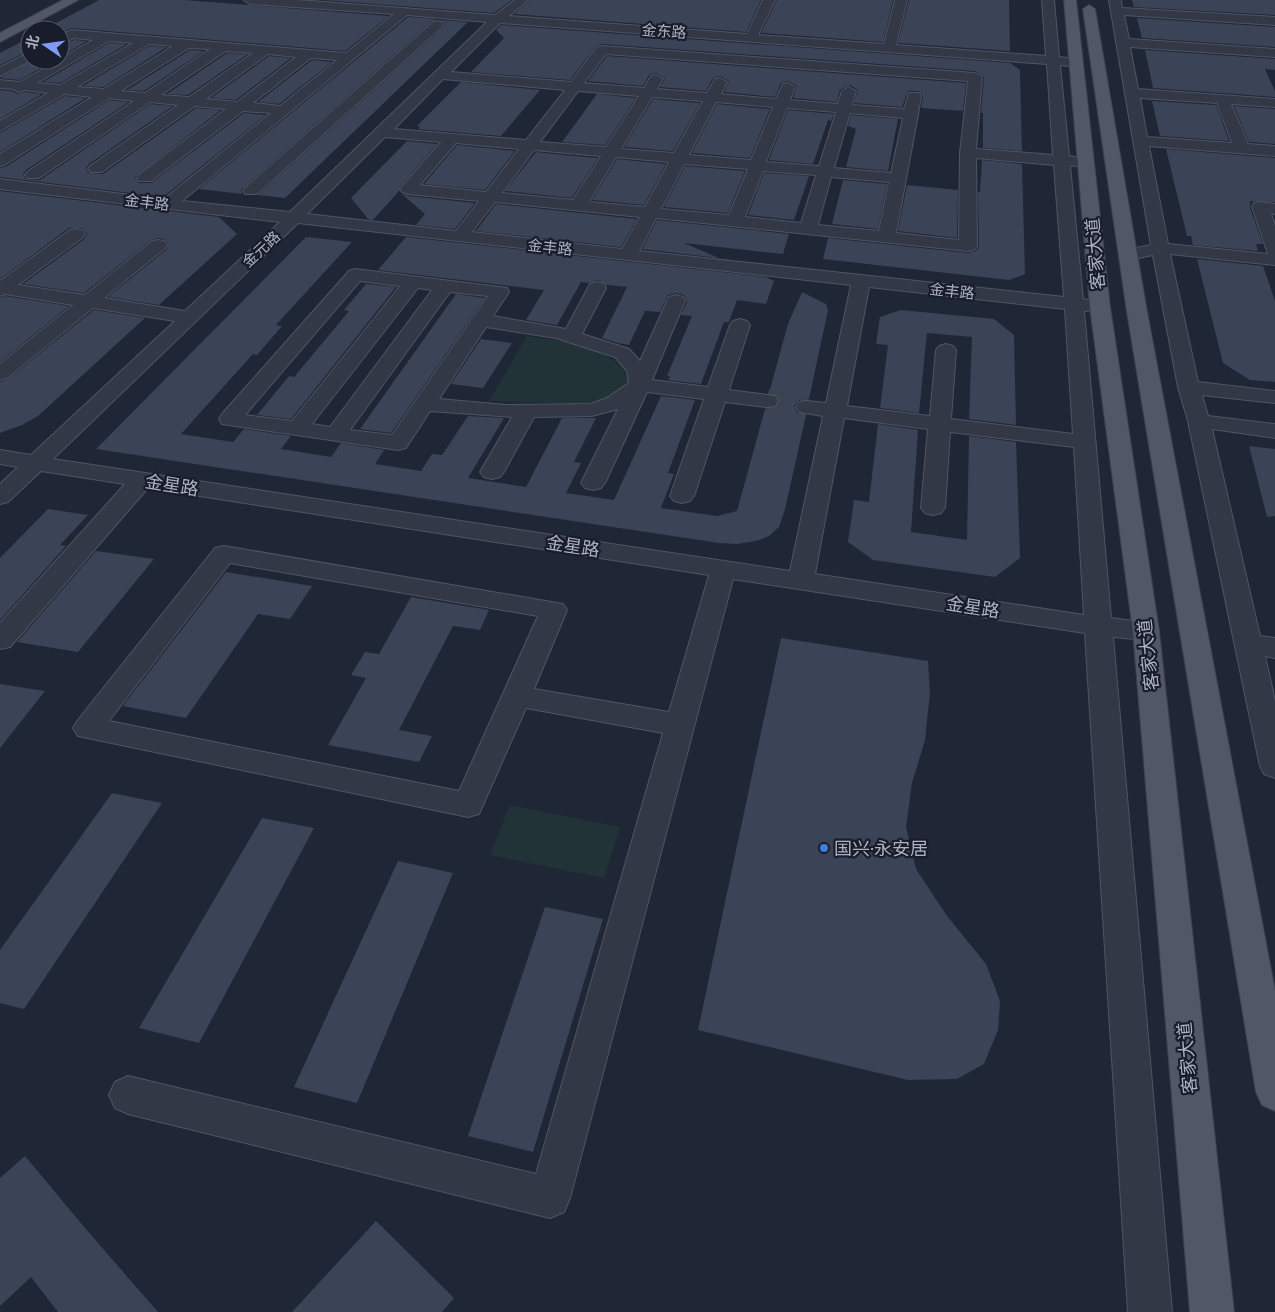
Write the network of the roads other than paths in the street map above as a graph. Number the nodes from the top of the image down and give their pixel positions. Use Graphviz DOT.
graph roads {
  1 [pos="52,0"];
  2 [pos="72,0"];
  3 [pos="250,0"];
  4 [pos="302,0"];
  5 [pos="522,0"];
  6 [pos="769,0"];
  7 [pos="901,0"];
  8 [pos="1048,0"];
  9 [pos="1070,0"];
  10 [pos="1088,0"];
  11 [pos="1116,5"];
  12 [pos="404,12"];
  13 [pos="500,17"];
  14 [pos="1275,21"];
  15 [pos="437,25"];
  16 [pos="0,26"];
  17 [pos="753,34"];
  18 [pos="70,35"];
  19 [pos="108,36"];
  20 [pos="0,38"];
  21 [pos="147,40"];
  22 [pos="187,43"];
  23 [pos="1124,43"];
  24 [pos="890,44"];
  25 [pos="224,46"];
  26 [pos="266,50"];
  27 [pos="1275,53"];
  28 [pos="308,54"];
  29 [pos="670,56"];
  30 [pos="731,60"];
  31 [pos="1065,60"];
  32 [pos="20,61"];
  33 [pos="346,63"];
  34 [pos="796,65"];
  35 [pos="371,68"];
  36 [pos="388,69"];
  37 [pos="856,69"];
  38 [pos="0,72"];
  39 [pos="440,74"];
  40 [pos="918,74"];
  41 [pos="0,84"];
  42 [pos="22,86"];
  43 [pos="575,86"];
  44 [pos="64,90"];
  45 [pos="648,92"];
  46 [pos="1133,93"];
  47 [pos="107,94"];
  48 [pos="712,97"];
  49 [pos="149,98"];
  50 [pos="0,99"];
  51 [pos="1222,99"];
  52 [pos="192,102"];
  53 [pos="781,103"];
  54 [pos="1275,103"];
  55 [pos="238,106"];
  56 [pos="844,108"];
  57 [pos="911,114"];
  58 [pos="283,115"];
  59 [pos="310,120"];
  60 [pos="328,122"];
  61 [pos="0,127"];
  62 [pos="381,132"];
  63 [pos="452,138"];
  64 [pos="1142,141"];
  65 [pos="530,145"];
  66 [pos="1242,148"];
  67 [pos="1275,151"];
  68 [pos="611,152"];
  69 [pos="968,153"];
  70 [pos="680,158"];
  71 [pos="0,161"];
  72 [pos="1074,161"];
  73 [pos="757,165"];
  74 [pos="96,170"];
  75 [pos="825,171"];
  76 [pos="33,175"];
  77 [pos="145,178"];
  78 [pos="898,178"];
  79 [pos="0,184"];
  80 [pos="251,190"];
  81 [pos="490,197"];
  82 [pos="168,204"];
  83 [pos="578,206"];
  84 [pos="1275,209"];
  85 [pos="651,213"];
  86 [pos="294,218"];
  87 [pos="735,221"];
  88 [pos="808,228"];
  89 [pos="76,234"];
  90 [pos="460,237"];
  91 [pos="887,237"];
  92 [pos="158,245"];
  93 [pos="1160,248"];
  94 [pos="1275,251"];
  95 [pos="628,255"];
  96 [pos="1128,255"];
  97 [pos="1275,260"];
  98 [pos="861,281"];
  99 [pos="413,282"];
  100 [pos="445,285"];
  101 [pos="1,288"];
  102 [pos="597,288"];
  103 [pos="89,301"];
  104 [pos="676,301"];
  105 [pos="1074,304"];
  106 [pos="1100,307"];
  107 [pos="190,317"];
  108 [pos="481,320"];
  109 [pos="740,325"];
  110 [pos="571,337"];
  111 [pos="946,350"];
  112 [pos="0,374"];
  113 [pos="640,385"];
  114 [pos="1189,387"];
  115 [pos="716,394"];
  116 [pos="1275,397"];
  117 [pos="767,401"];
  118 [pos="424,404"];
  119 [pos="807,407"];
  120 [pos="527,411"];
  121 [pos="834,411"];
  122 [pos="1199,422"];
  123 [pos="939,424"];
  124 [pos="298,429"];
  125 [pos="1275,431"];
  126 [pos="336,434"];
  127 [pos="1084,442"];
  128 [pos="0,457"];
  129 [pos="36,462"];
  130 [pos="492,472"];
  131 [pos="142,480"];
  132 [pos="593,482"];
  133 [pos="682,496"];
  134 [pos="0,497"];
  135 [pos="933,508"];
  136 [pos="723,569"];
  137 [pos="801,581"];
  138 [pos="1097,626"];
  139 [pos="1146,631"];
  140 [pos="0,640"];
  141 [pos="1247,644"];
  142 [pos="1275,648"];
  143 [pos="516,696"];
  144 [pos="680,725"];
  145 [pos="1275,766"];
  146 [pos="1275,1092"];
  147 [pos="128,1095"];
  148 [pos="1150,1312"];
  149 [pos="1212,1312"];
  1 -- 16 [label="main road"];
  2 -- 20 [label="main road"];
  3 -- 12 [label="street, 金东路"];
  4 -- 13 [label="street, 金东路"];
  5 -- 13 [label="street, 金元路"];
  6 -- 17 [label="street"];
  7 -- 24 [label="street"];
  8 -- 31 [label="street"];
  9 -- 31 [label="main road"];
  10 -- 96 [label="main road, 客家大道"];
  11 -- 14 [label="street"];
  11 -- 23 [label="street"];
  12 -- 13 [label="street, 金东路"];
  12 -- 33 [label="street"];
  13 -- 17 [label="street, 金东路"];
  13 -- 31 [label="street, 金东路"];
  13 -- 39 [label="street, 金元路"];
  15 -- 36 [label="street"];
  17 -- 24 [label="street, 金东路"];
  18 -- 19 [label="street"];
  19 -- 21 [label="street"];
  19 -- 42 [label="street"];
  21 -- 22 [label="street"];
  21 -- 44 [label="street"];
  22 -- 25 [label="street"];
  22 -- 47 [label="street"];
  23 -- 27 [label="street"];
  23 -- 46 [label="street"];
  24 -- 31 [label="street, 金东路"];
  25 -- 26 [label="street"];
  25 -- 49 [label="street"];
  26 -- 28 [label="street"];
  26 -- 52 [label="street"];
  28 -- 33 [label="street"];
  28 -- 55 [label="street"];
  29 -- 30 [label="street"];
  29 -- 43 [label="street"];
  29 -- 45 [label="street"];
  30 -- 34 [label="street"];
  30 -- 48 [label="street"];
  31 -- 72 [label="street"];
  32 -- 38 [label="street"];
  33 -- 58 [label="street"];
  34 -- 37 [label="street"];
  34 -- 53 [label="street"];
  35 -- 36 [label="street"];
  36 -- 60 [label="street"];
  37 -- 40 [label="street"];
  37 -- 56 [label="street"];
  39 -- 43 [label="street"];
  39 -- 62 [label="street, 金元路"];
  40 -- 57 [label="street"];
  40 -- 69 [label="street"];
  41 -- 42 [label="street"];
  42 -- 44 [label="street"];
  42 -- 50 [label="street"];
  43 -- 45 [label="street"];
  43 -- 65 [label="street"];
  44 -- 47 [label="street"];
  44 -- 61 [label="street"];
  45 -- 48 [label="street"];
  45 -- 68 [label="street"];
  46 -- 51 [label="street"];
  46 -- 64 [label="street"];
  47 -- 49 [label="street"];
  47 -- 71 [label="street"];
  48 -- 53 [label="street"];
  48 -- 70 [label="street"];
  49 -- 52 [label="street"];
  49 -- 76 [label="street"];
  51 -- 54 [label="street"];
  51 -- 66 [label="street"];
  52 -- 55 [label="street"];
  52 -- 74 [label="street"];
  53 -- 56 [label="street"];
  53 -- 73 [label="street"];
  55 -- 58 [label="street"];
  55 -- 77 [label="street"];
  56 -- 57 [label="street"];
  56 -- 75 [label="street"];
  57 -- 78 [label="street"];
  58 -- 82 [label="street"];
  59 -- 60 [label="street"];
  60 -- 80 [label="street"];
  62 -- 63 [label="street"];
  62 -- 86 [label="street, 金元路"];
  63 -- 65 [label="street"];
  63 -- 81 [label="street"];
  64 -- 66 [label="street"];
  64 -- 93 [label="street"];
  65 -- 68 [label="street"];
  65 -- 81 [label="street"];
  66 -- 67 [label="street"];
  68 -- 70 [label="street"];
  68 -- 83 [label="street"];
  69 -- 72 [label="street"];
  69 -- 91 [label="street"];
  70 -- 73 [label="street"];
  70 -- 85 [label="street"];
  72 -- 105 [label="street"];
  72 -- 106 [label="main road, 客家大道"];
  73 -- 75 [label="street"];
  73 -- 87 [label="street"];
  75 -- 78 [label="street"];
  75 -- 88 [label="street"];
  78 -- 91 [label="street"];
  79 -- 82 [label="street, 金丰路"];
  81 -- 83 [label="street"];
  81 -- 90 [label="street"];
  82 -- 86 [label="street, 金丰路"];
  83 -- 85 [label="street"];
  84 -- 94 [label="street"];
  85 -- 87 [label="street"];
  85 -- 95 [label="street"];
  86 -- 90 [label="street, 金丰路"];
  86 -- 107 [label="street, 金元路"];
  87 -- 88 [label="street"];
  88 -- 91 [label="street"];
  89 -- 101 [label="street"];
  90 -- 95 [label="street, 金丰路"];
  92 -- 103 [label="street"];
  93 -- 96 [label="street"];
  93 -- 97 [label="street"];
  93 -- 114 [label="street"];
  95 -- 98 [label="street, 金丰路"];
  96 -- 146 [label="main road, 客家大道"];
  98 -- 105 [label="street, 金丰路"];
  98 -- 121 [label="street"];
  99 -- 100 [label="street"];
  99 -- 124 [label="street"];
  99 -- 124 [label="street"];
  100 -- 108 [label="street"];
  100 -- 126 [label="street"];
  101 -- 103 [label="street"];
  102 -- 110 [label="street"];
  103 -- 107 [label="street"];
  103 -- 112 [label="street"];
  104 -- 113 [label="street"];
  105 -- 106 [label="street, 金丰路"];
  105 -- 127 [label="street"];
  106 -- 139 [label="main road, 客家大道"];
  107 -- 129 [label="street, 金元路"];
  108 -- 110 [label="street"];
  108 -- 118 [label="street"];
  109 -- 115 [label="street"];
  110 -- 113 [label="street"];
  111 -- 123 [label="street"];
  113 -- 115 [label="street"];
  113 -- 120 [label="street"];
  113 -- 132 [label="street"];
  114 -- 116 [label="street"];
  114 -- 122 [label="street"];
  115 -- 117 [label="street"];
  115 -- 133 [label="street"];
  118 -- 120 [label="street"];
  118 -- 126 [label="street"];
  119 -- 121 [label="street"];
  120 -- 130 [label="street"];
  121 -- 123 [label="street"];
  121 -- 137 [label="street"];
  122 -- 125 [label="street"];
  122 -- 141 [label="street"];
  123 -- 127 [label="street"];
  123 -- 135 [label="street"];
  124 -- 126 [label="street"];
  127 -- 138 [label="street"];
  128 -- 129 [label="street, 金星路"];
  129 -- 131 [label="street, 金星路"];
  129 -- 134 [label="street, 金元路"];
  131 -- 136 [label="street, 金星路"];
  131 -- 140 [label="street"];
  136 -- 137 [label="street, 金星路"];
  136 -- 144 [label="street"];
  137 -- 138 [label="street, 金星路"];
  138 -- 139 [label="street, 金星路"];
  138 -- 148 [label="street"];
  139 -- 149 [label="main road, 客家大道"];
  141 -- 142 [label="street"];
  141 -- 145 [label="street"];
  143 -- 143 [label="street"];
  143 -- 144 [label="street"];
  144 -- 147 [label="street"];
}
